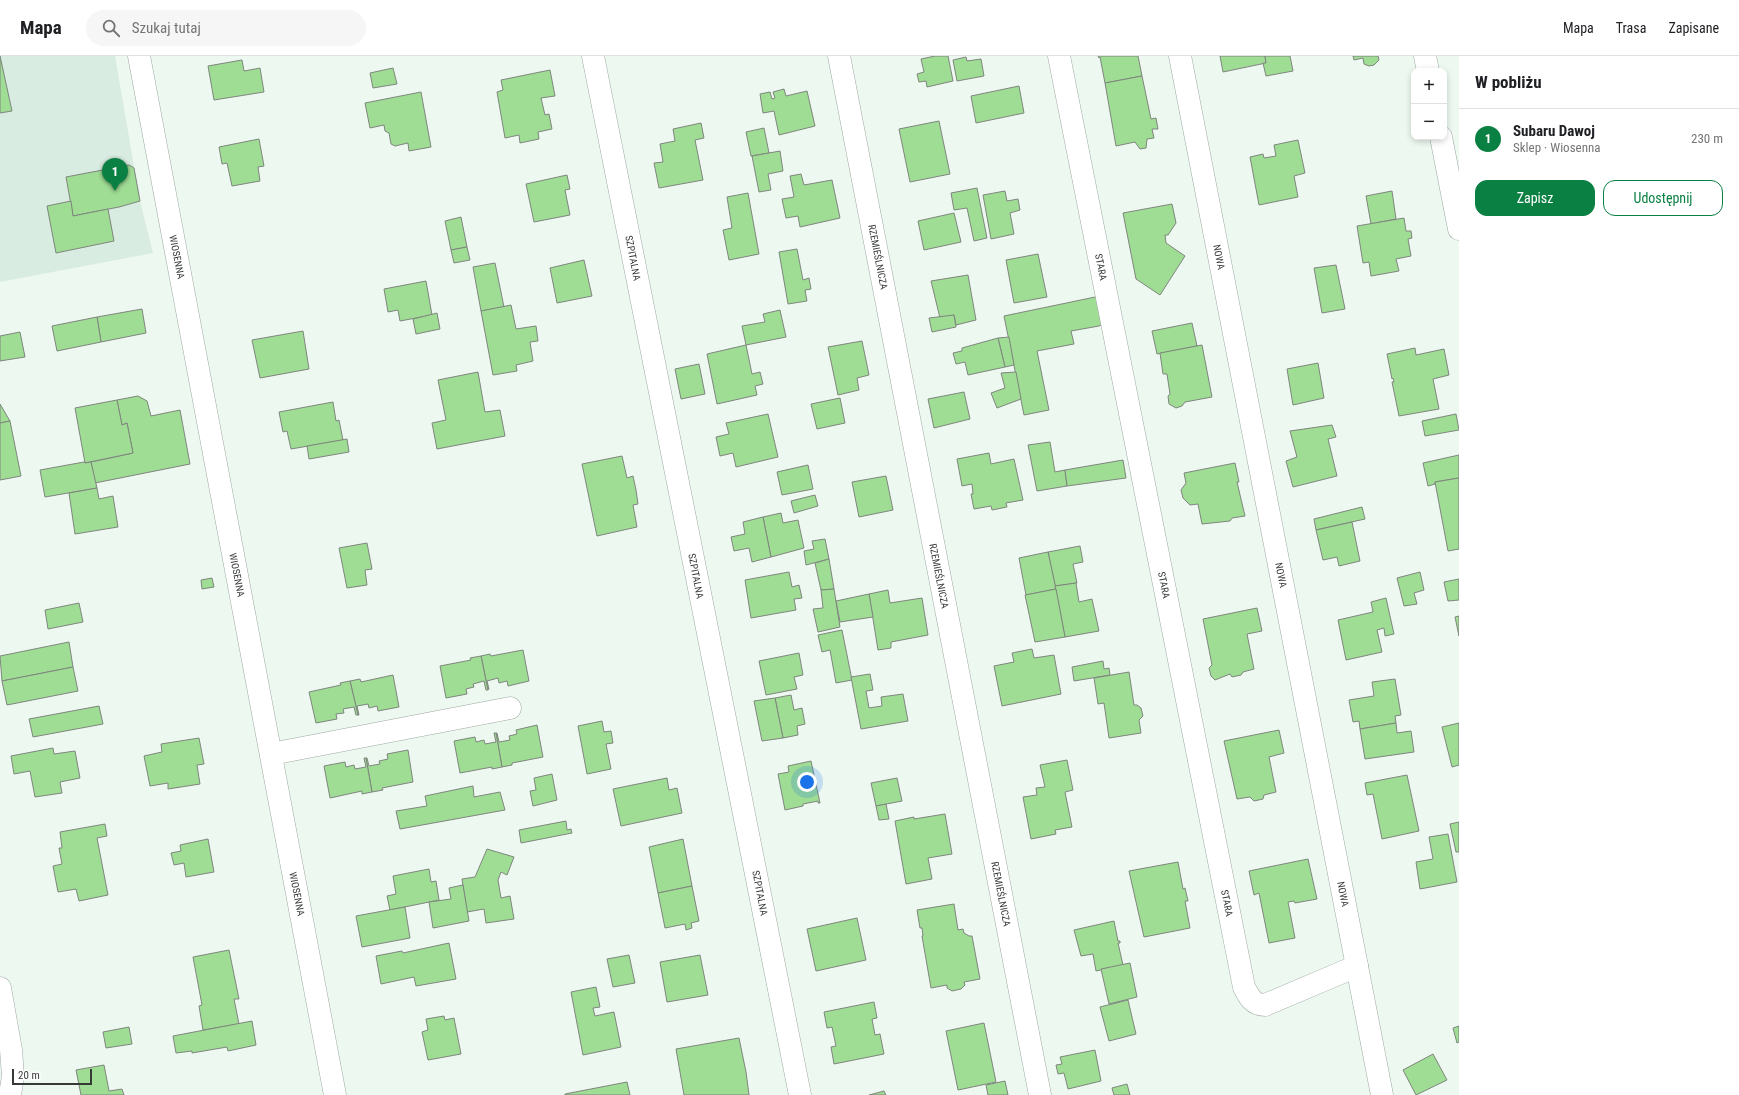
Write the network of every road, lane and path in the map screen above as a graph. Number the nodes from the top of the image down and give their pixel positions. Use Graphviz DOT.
graph roads {
  1 [pos="138,56"];
  2 [pos="593,56"];
  3 [pos="839,56"];
  4 [pos="1060,56"];
  5 [pos="1180,56"];
  6 [pos="1425,56"];
  7 [pos="1427,68"];
  8 [pos="1442,140"];
  9 [pos="1459,229"];
  10 [pos="510,708"];
  11 [pos="271,754"];
  12 [pos="1357,966"];
  13 [pos="0,988"];
  14 [pos="10,1095"];
  15 [pos="335,1095"];
  16 [pos="800,1095"];
  17 [pos="1040,1095"];
  18 [pos="1382,1095"];
  1 -- 11 [label="street, WIOSENNA"];
  2 -- 16 [label="street, SZPITALNA"];
  3 -- 17 [label="street, RZEMIEŚLNICZA"];
  4 -- 12 [label="street, STARA"];
  5 -- 12 [label="street, NOWA"];
  6 -- 7 [label="street"];
  8 -- 9 [label="street"];
  10 -- 11 [label="street"];
  11 -- 15 [label="street, WIOSENNA"];
  12 -- 18 [label="street, NOWA"];
  13 -- 14 [label="street"];
}
